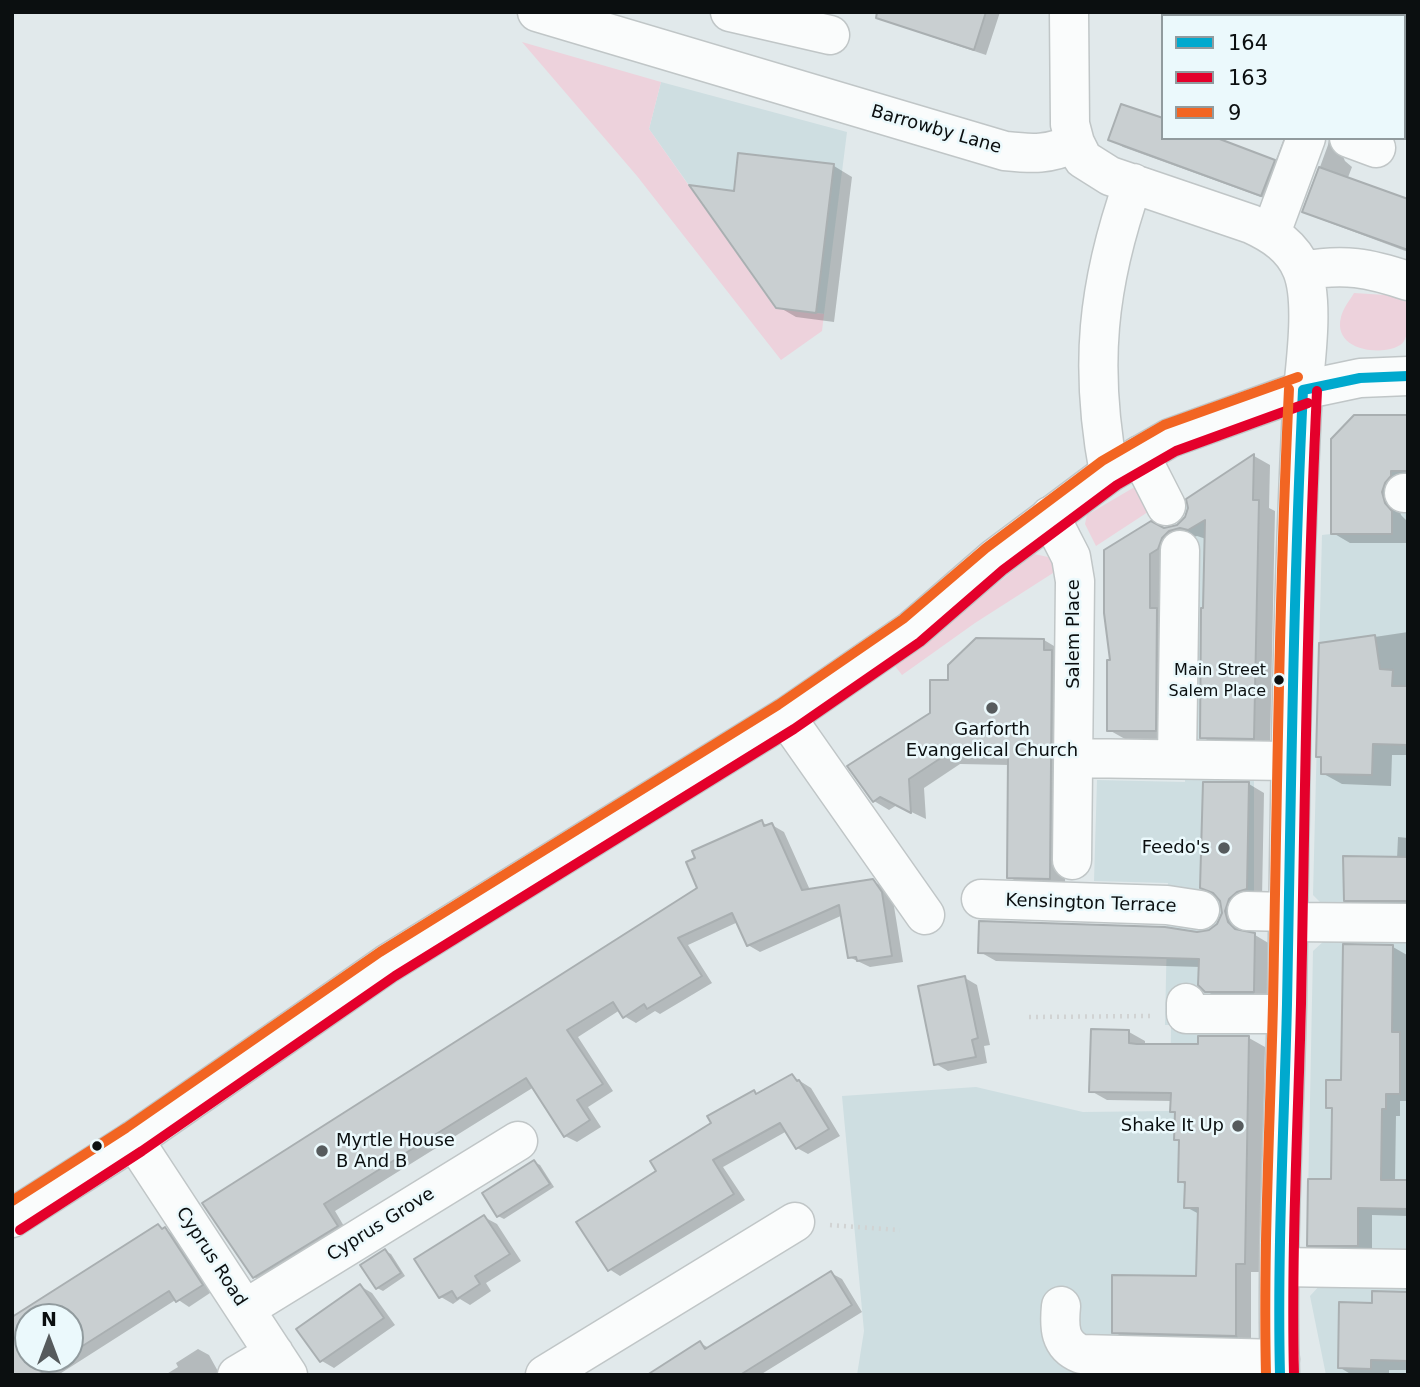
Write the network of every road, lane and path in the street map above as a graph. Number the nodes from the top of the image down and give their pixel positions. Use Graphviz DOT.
graph roads {
  1 [pos="537,12"];
  2 [pos="730,12"];
  3 [pos="1069,12"];
  4 [pos="780,24"];
  5 [pos="830,35"];
  6 [pos="762,79"];
  7 [pos="1305,140"];
  8 [pos="1075,144"];
  9 [pos="1133,183"];
  10 [pos="1271,233"];
  11 [pos="1303,271"];
  12 [pos="1408,282"];
  13 [pos="1408,376"];
  14 [pos="1303,390"];
  15 [pos="1125,464"];
  16 [pos="1166,506"];
  17 [pos="1050,516"];
  18 [pos="1180,550"];
  19 [pos="786,717"];
  20 [pos="1073,758"];
  21 [pos="1177,759"];
  22 [pos="1289,761"];
  23 [pos="1072,860"];
  24 [pos="981,900"];
  25 [pos="1200,910"];
  26 [pos="1247,911"];
  27 [pos="925,915"];
  28 [pos="1288,917"];
  29 [pos="1408,923"];
  30 [pos="1186,1009"];
  31 [pos="1286,1014"];
  32 [pos="1028,1017"];
  33 [pos="134,1140"];
  34 [pos="518,1142"];
  35 [pos="12,1218"];
  36 [pos="794,1222"];
  37 [pos="900,1230"];
  38 [pos="1280,1267"];
  39 [pos="1408,1269"];
  40 [pos="1061,1306"];
  41 [pos="245,1309"];
  42 [pos="1060,1360"];
  43 [pos="281,1364"];
  44 [pos="1280,1367"];
  45 [pos="237,1375"];
  46 [pos="545,1375"];
  1 -- 6 [label="street, Barrowby Lane"];
  2 -- 4 [label="street"];
  3 -- 8 [label="street"];
  4 -- 5 [label="street"];
  4 -- 6 [label="street"];
  6 -- 8 [label="street, Barrowby Lane"];
  7 -- 10 [label="street"];
  8 -- 9 [label="street"];
  9 -- 10 [label="street"];
  9 -- 15 [label="street"];
  10 -- 11 [label="street"];
  11 -- 12 [label="street"];
  11 -- 14 [label="street"];
  13 -- 14 [label="street"];
  14 -- 15 [label="street"];
  14 -- 22 [label="street"];
  15 -- 16 [label="street"];
  15 -- 17 [label="street"];
  17 -- 19 [label="street"];
  17 -- 20 [label="street, Salem Place"];
  18 -- 21 [label="street"];
  19 -- 27 [label="street"];
  19 -- 33 [label="street"];
  20 -- 21 [label="street"];
  20 -- 23 [label="street, Salem Place"];
  21 -- 22 [label="street"];
  22 -- 28 [label="street"];
  24 -- 25 [label="street, Kensington Terrace"];
  26 -- 28 [label="street"];
  28 -- 29 [label="street"];
  28 -- 31 [label="street"];
  30 -- 31 [label="street"];
  30 -- 32 [label="path"];
  31 -- 38 [label="street"];
  33 -- 35 [label="street"];
  33 -- 41 [label="street, Cyprus Road"];
  34 -- 41 [label="street, Cyprus Grove"];
  36 -- 37 [label="path"];
  36 -- 46 [label="street"];
  38 -- 39 [label="street"];
  38 -- 44 [label="street"];
  40 -- 42 [label="street"];
  41 -- 43 [label="street, Cyprus Road"];
  42 -- 44 [label="street"];
  43 -- 45 [label="street"];
}
